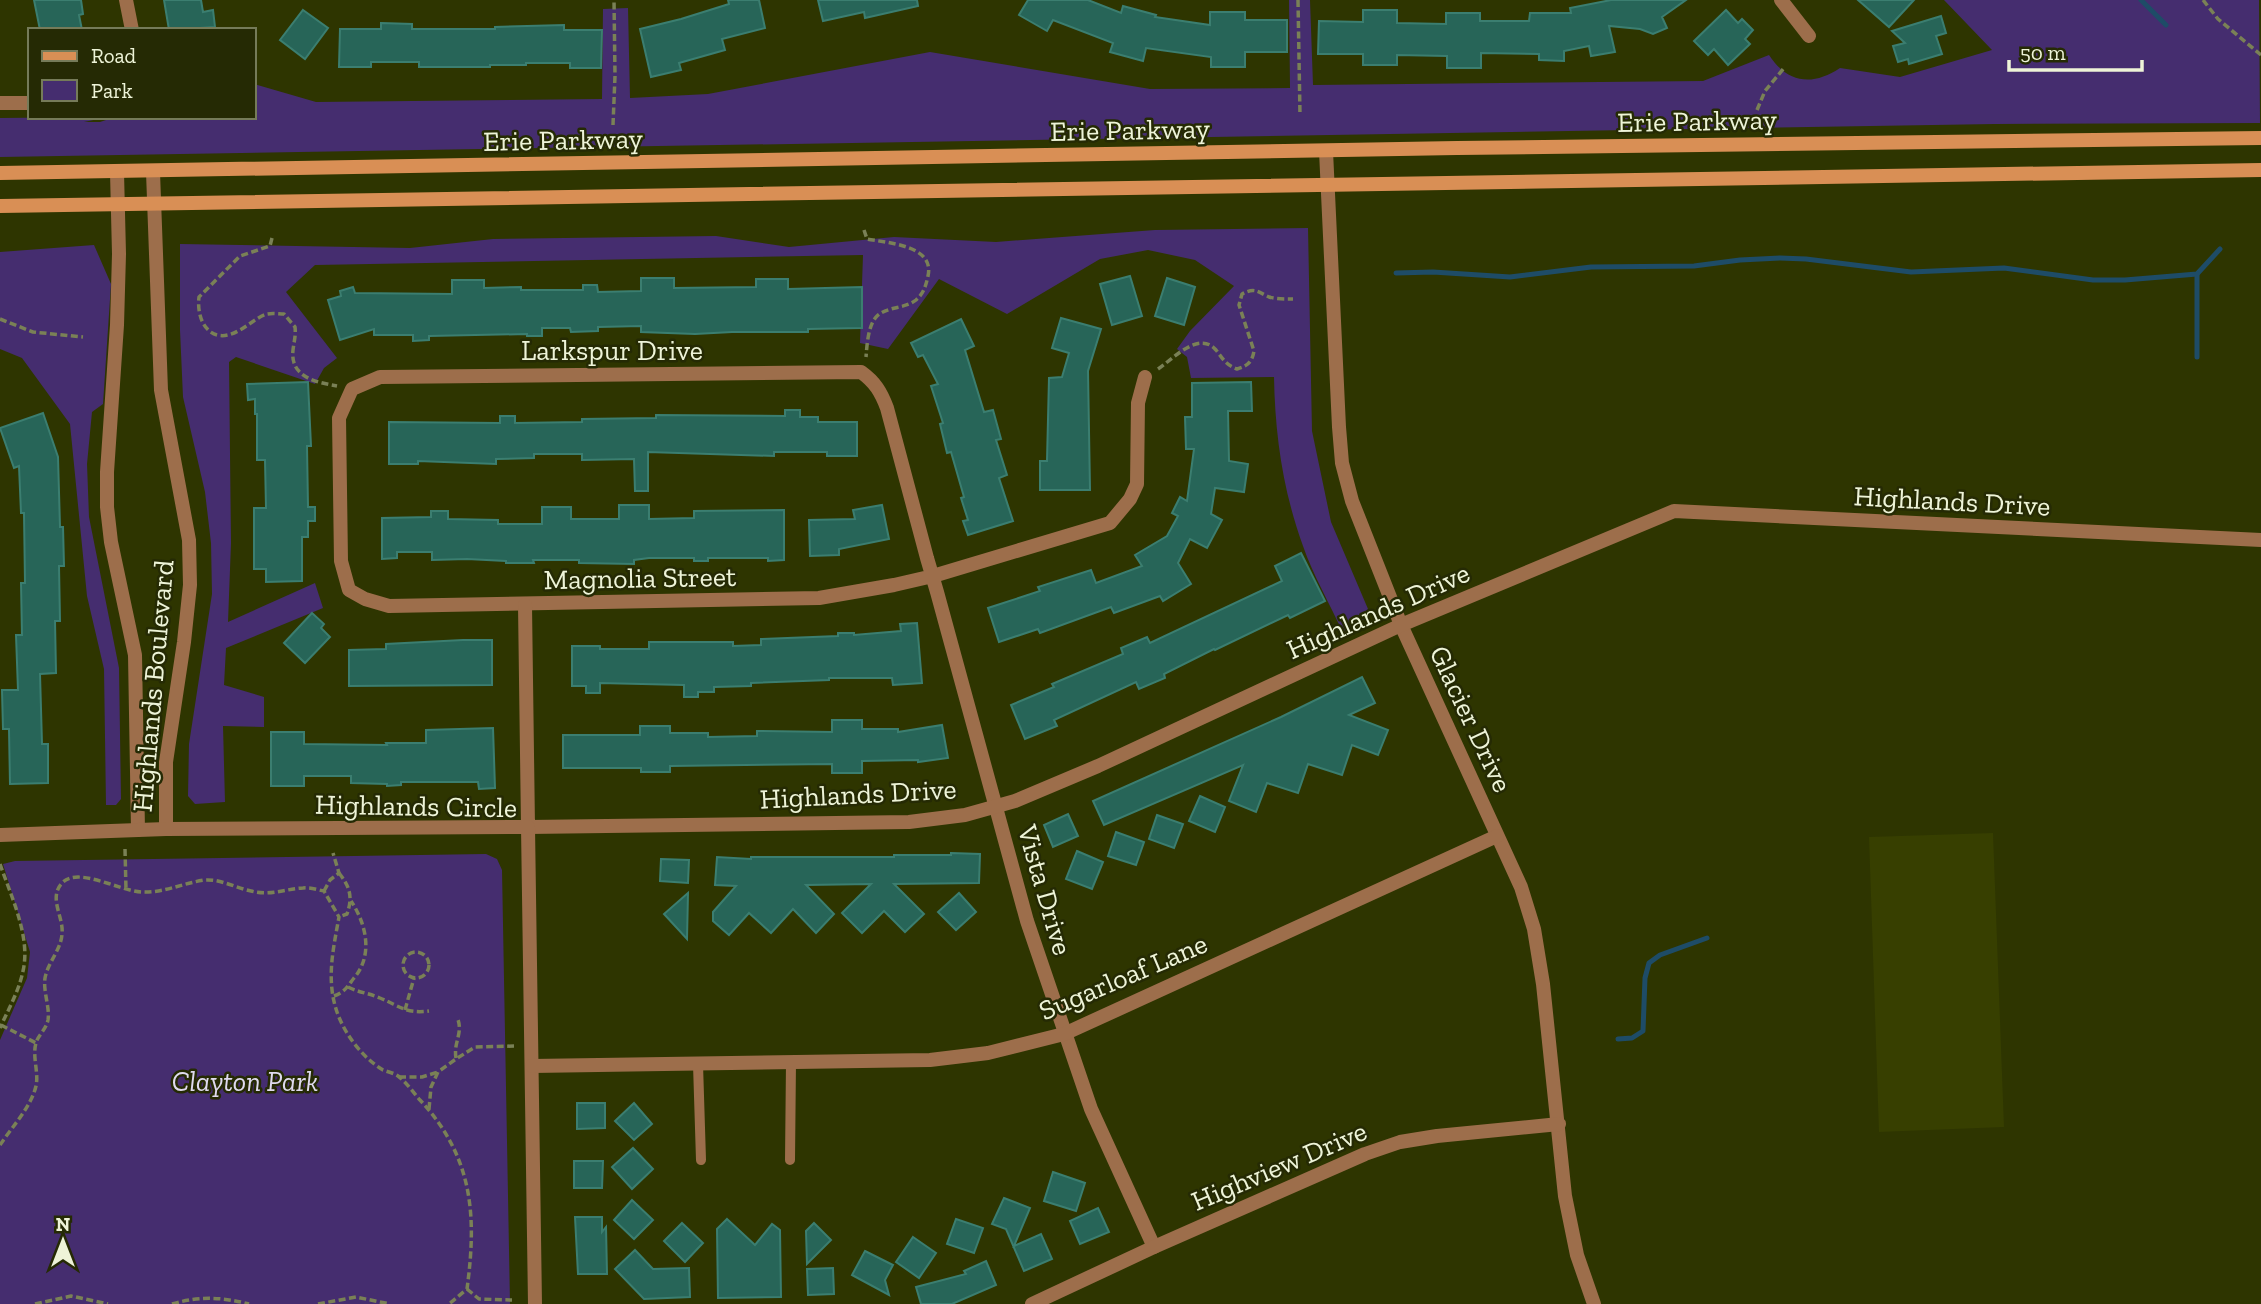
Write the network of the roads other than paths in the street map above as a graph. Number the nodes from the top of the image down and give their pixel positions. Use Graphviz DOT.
graph roads {
  1 [pos="126,0"];
  2 [pos="1781,0"];
  3 [pos="132,28"];
  4 [pos="1809,36"];
  5 [pos="0,103"];
  6 [pos="28,103"];
  7 [pos="2261,138"];
  8 [pos="1326,151"];
  9 [pos="2261,170"];
  10 [pos="117,172"];
  11 [pos="153,172"];
  12 [pos="0,173"];
  13 [pos="1326,185"];
  14 [pos="153,203"];
  15 [pos="118,204"];
  16 [pos="0,206"];
  17 [pos="1145,377"];
  18 [pos="2261,540"];
  19 [pos="933,576"];
  20 [pos="349,590"];
  21 [pos="525,605"];
  22 [pos="1401,625"];
  23 [pos="995,808"];
  24 [pos="528,827"];
  25 [pos="166,829"];
  26 [pos="138,830"];
  27 [pos="0,835"];
  28 [pos="1497,835"];
  29 [pos="1064,1034"];
  30 [pos="791,1062"];
  31 [pos="698,1063"];
  32 [pos="532,1066"];
  33 [pos="1559,1124"];
  34 [pos="701,1160"];
  35 [pos="790,1160"];
  36 [pos="1154,1247"];
  37 [pos="535,1304"];
  38 [pos="1032,1304"];
  39 [pos="1594,1304"];
  1 -- 3 [label="street"];
  2 -- 4 [label="street"];
  5 -- 6 [label="street"];
  7 -- 8 [label="main road, Erie Parkway"];
  8 -- 11 [label="main road, Erie Parkway"];
  8 -- 13 [label="street, Glacier Drive"];
  9 -- 13 [label="main road, Erie Parkway"];
  10 -- 11 [label="main road, Erie Parkway"];
  10 -- 12 [label="main road, Erie Parkway"];
  10 -- 15 [label="street, Highlands Boulevard"];
  11 -- 14 [label="street, Highlands Boulevard"];
  13 -- 14 [label="main road, Erie Parkway"];
  13 -- 22 [label="street, Glacier Drive"];
  14 -- 15 [label="main road, Erie Parkway"];
  14 -- 25 [label="street, Highlands Boulevard"];
  15 -- 16 [label="main road, Erie Parkway"];
  15 -- 26 [label="street, Highlands Boulevard"];
  17 -- 19 [label="street, Magnolia Street"];
  18 -- 22 [label="street, Highlands Drive"];
  19 -- 20 [label="street, Larkspur Drive"];
  19 -- 21 [label="street, Magnolia Street"];
  19 -- 23 [label="street, Vista Drive"];
  20 -- 21 [label="street, Magnolia Street"];
  21 -- 24 [label="street"];
  22 -- 23 [label="street, Highlands Drive"];
  22 -- 28 [label="street, Glacier Drive"];
  23 -- 24 [label="street, Highlands Drive"];
  23 -- 29 [label="street, Vista Drive"];
  24 -- 25 [label="street, Highlands Circle"];
  24 -- 32 [label="street, Highlands Circle"];
  25 -- 26 [label="street, Highlands Circle"];
  26 -- 27 [label="street, Highlands Circle"];
  28 -- 29 [label="street, Sugarloaf Lane"];
  28 -- 33 [label="street, Glacier Drive"];
  29 -- 30 [label="street, Sugarloaf Lane"];
  29 -- 36 [label="street, Vista Drive"];
  30 -- 31 [label="street, Sugarloaf Lane"];
  30 -- 35 [label="lane"];
  31 -- 32 [label="street, Sugarloaf Lane"];
  31 -- 34 [label="lane"];
  32 -- 37 [label="street, Highlands Circle"];
  33 -- 36 [label="street, Highview Drive"];
  33 -- 39 [label="street, Glacier Drive"];
  36 -- 38 [label="street, Highview Drive"];
}
